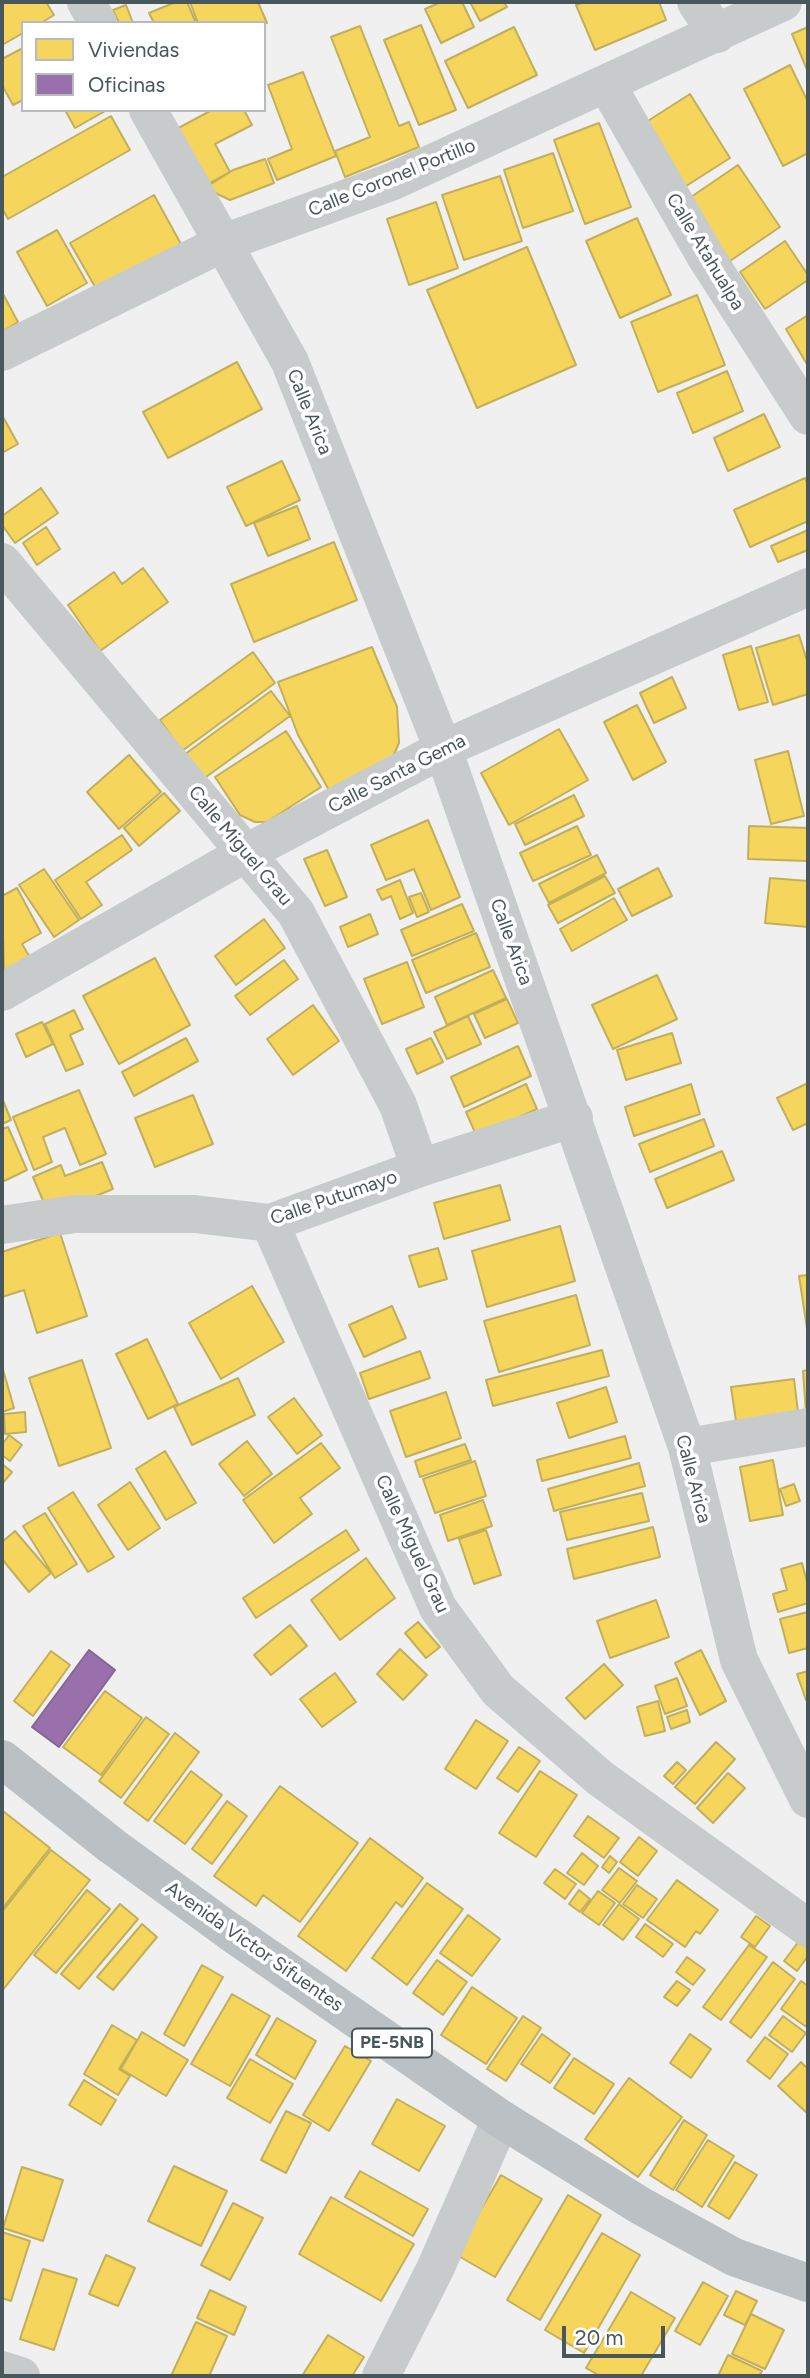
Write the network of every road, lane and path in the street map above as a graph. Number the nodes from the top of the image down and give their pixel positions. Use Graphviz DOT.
graph roads {
  1 [pos="86,2"];
  2 [pos="696,2"];
  3 [pos="783,2"];
  4 [pos="97,21"];
  5 [pos="717,34"];
  6 [pos="607,85"];
  7 [pos="149,112"];
  8 [pos="223,243"];
  9 [pos="2,352"];
  10 [pos="808,416"];
  11 [pos="2,562"];
  12 [pos="808,587"];
  13 [pos="443,749"];
  14 [pos="246,853"];
  15 [pos="2,992"];
  16 [pos="574,1118"];
  17 [pos="419,1168"];
  18 [pos="270,1223"];
  19 [pos="2,1224"];
  20 [pos="808,1427"];
  21 [pos="687,1447"];
  22 [pos="2,1759"];
  23 [pos="808,1799"];
  24 [pos="808,1928"];
  25 [pos="501,2119"];
  26 [pos="808,2283"];
  27 [pos="2,2370"];
  28 [pos="21,2376"];
  29 [pos="381,2376"];
  1 -- 4 [label="street"];
  2 -- 5 [label="street"];
  3 -- 5 [label="street, Calle Coronel Portillo"];
  5 -- 6 [label="street, Calle Coronel Portillo"];
  6 -- 8 [label="street, Calle Coronel Portillo"];
  6 -- 10 [label="street, Calle Atahualpa"];
  7 -- 8 [label="street, Calle Arica"];
  8 -- 9 [label="street, Calle Coronel Portillo"];
  8 -- 13 [label="street, Calle Arica"];
  11 -- 14 [label="street, Calle Miguel Grau"];
  12 -- 13 [label="street, Calle Santa Gema"];
  13 -- 14 [label="street, Calle Santa Gema"];
  13 -- 16 [label="street, Calle Arica"];
  14 -- 15 [label="street, Calle Santa Gema"];
  14 -- 17 [label="street, Calle Miguel Grau"];
  16 -- 17 [label="street, Calle Putumayo"];
  16 -- 21 [label="street, Calle Arica"];
  17 -- 18 [label="street, Calle Putumayo"];
  18 -- 19 [label="street, Calle Putumayo"];
  18 -- 24 [label="street, Calle Miguel Grau"];
  20 -- 21 [label="street"];
  21 -- 23 [label="street, Calle Arica"];
  22 -- 25 [label="highway, Avenida Victor Sifuentes / PE-5NB"];
  25 -- 26 [label="highway, Avenida Victor Sifuentes / PE-5NB"];
  25 -- 29 [label="street"];
  27 -- 28 [label="street"];
}
